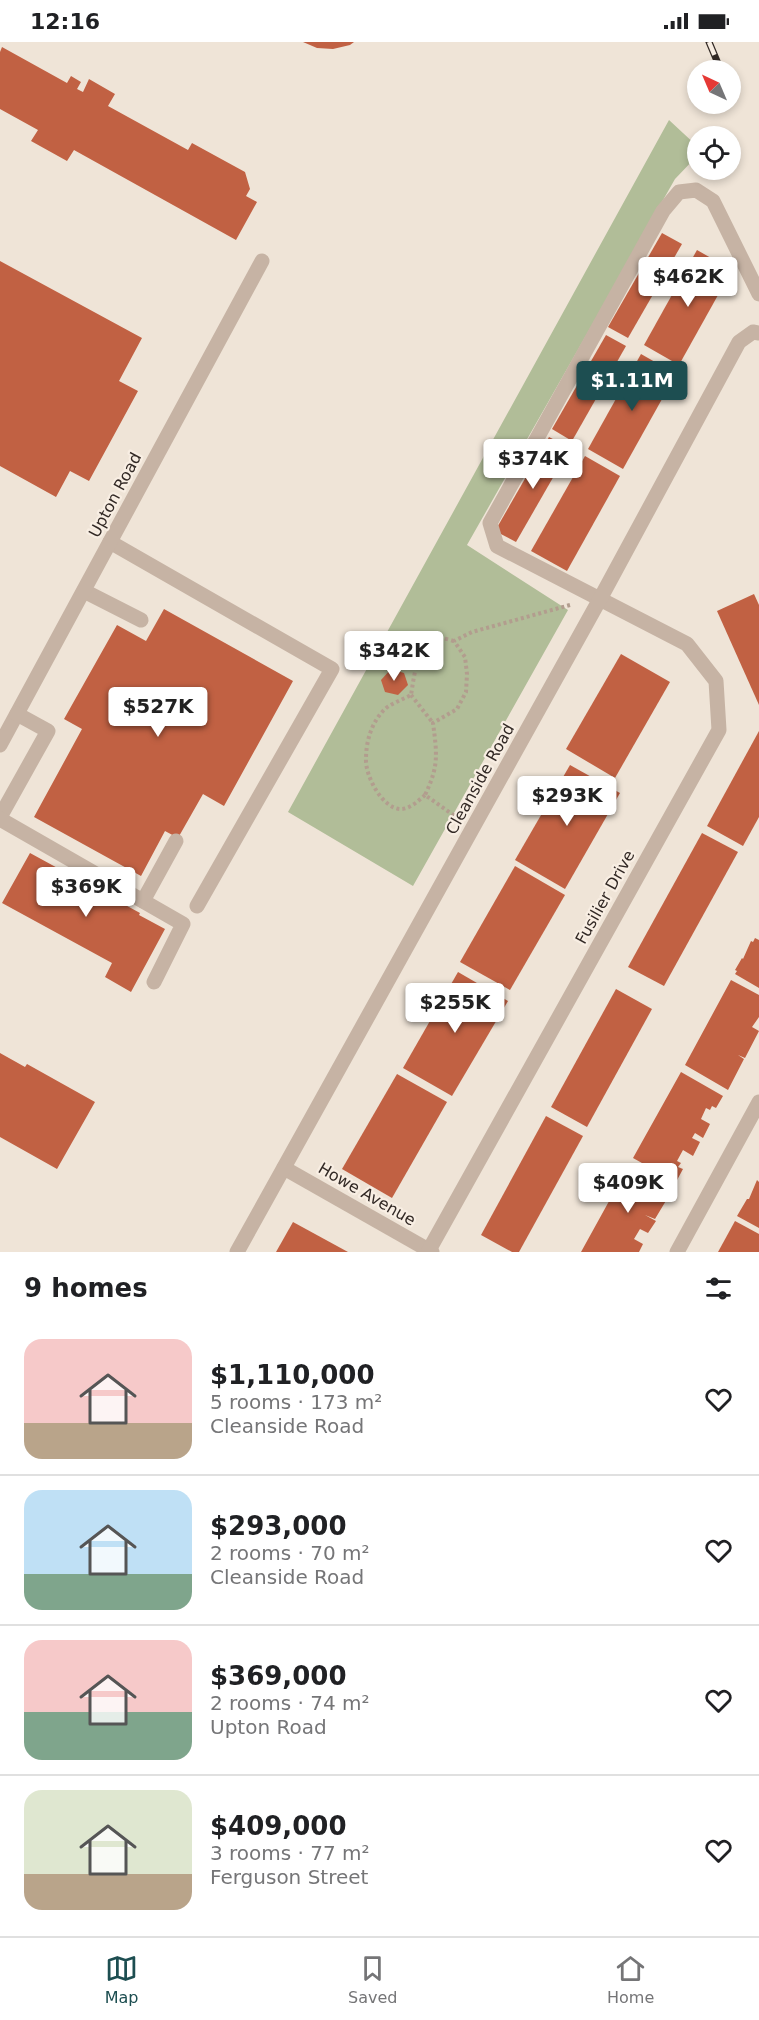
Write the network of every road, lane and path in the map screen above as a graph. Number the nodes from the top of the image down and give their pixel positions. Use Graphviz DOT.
graph roads {
  1 [pos="262,261"];
  2 [pos="759,294"];
  3 [pos="759,333"];
  4 [pos="110,542"];
  5 [pos="84,591"];
  6 [pos="600,599"];
  7 [pos="141,620"];
  8 [pos="454,641"];
  9 [pos="411,695"];
  10 [pos="17,714"];
  11 [pos="433,723"];
  12 [pos="0,745"];
  13 [pos="424,795"];
  14 [pos="457,817"];
  15 [pos="0,818"];
  16 [pos="176,841"];
  17 [pos="143,901"];
  18 [pos="198,906"];
  19 [pos="154,982"];
  20 [pos="759,1102"];
  21 [pos="284,1168"];
  22 [pos="431,1251"];
  23 [pos="237,1252"];
  24 [pos="677,1252"];
  1 -- 4 [label="street, Upton Road"];
  2 -- 6 [label="street, Fusilier Drive"];
  3 -- 6 [label="street, Cleanside Road"];
  4 -- 5 [label="street, Upton Road"];
  4 -- 18 [label="street"];
  5 -- 7 [label="street"];
  5 -- 10 [label="street, Upton Road"];
  6 -- 8 [label="path"];
  6 -- 21 [label="street, Cleanside Road"];
  6 -- 22 [label="street, Fusilier Drive"];
  8 -- 9 [label="path"];
  8 -- 11 [label="path"];
  9 -- 11 [label="path"];
  9 -- 13 [label="path"];
  10 -- 12 [label="street, Upton Road"];
  10 -- 15 [label="street"];
  11 -- 13 [label="path"];
  13 -- 14 [label="path"];
  15 -- 17 [label="street"];
  16 -- 17 [label="street"];
  17 -- 19 [label="street"];
  20 -- 24 [label="street"];
  21 -- 22 [label="street, Howe Avenue"];
  21 -- 23 [label="street, Cleanside Road"];
}
